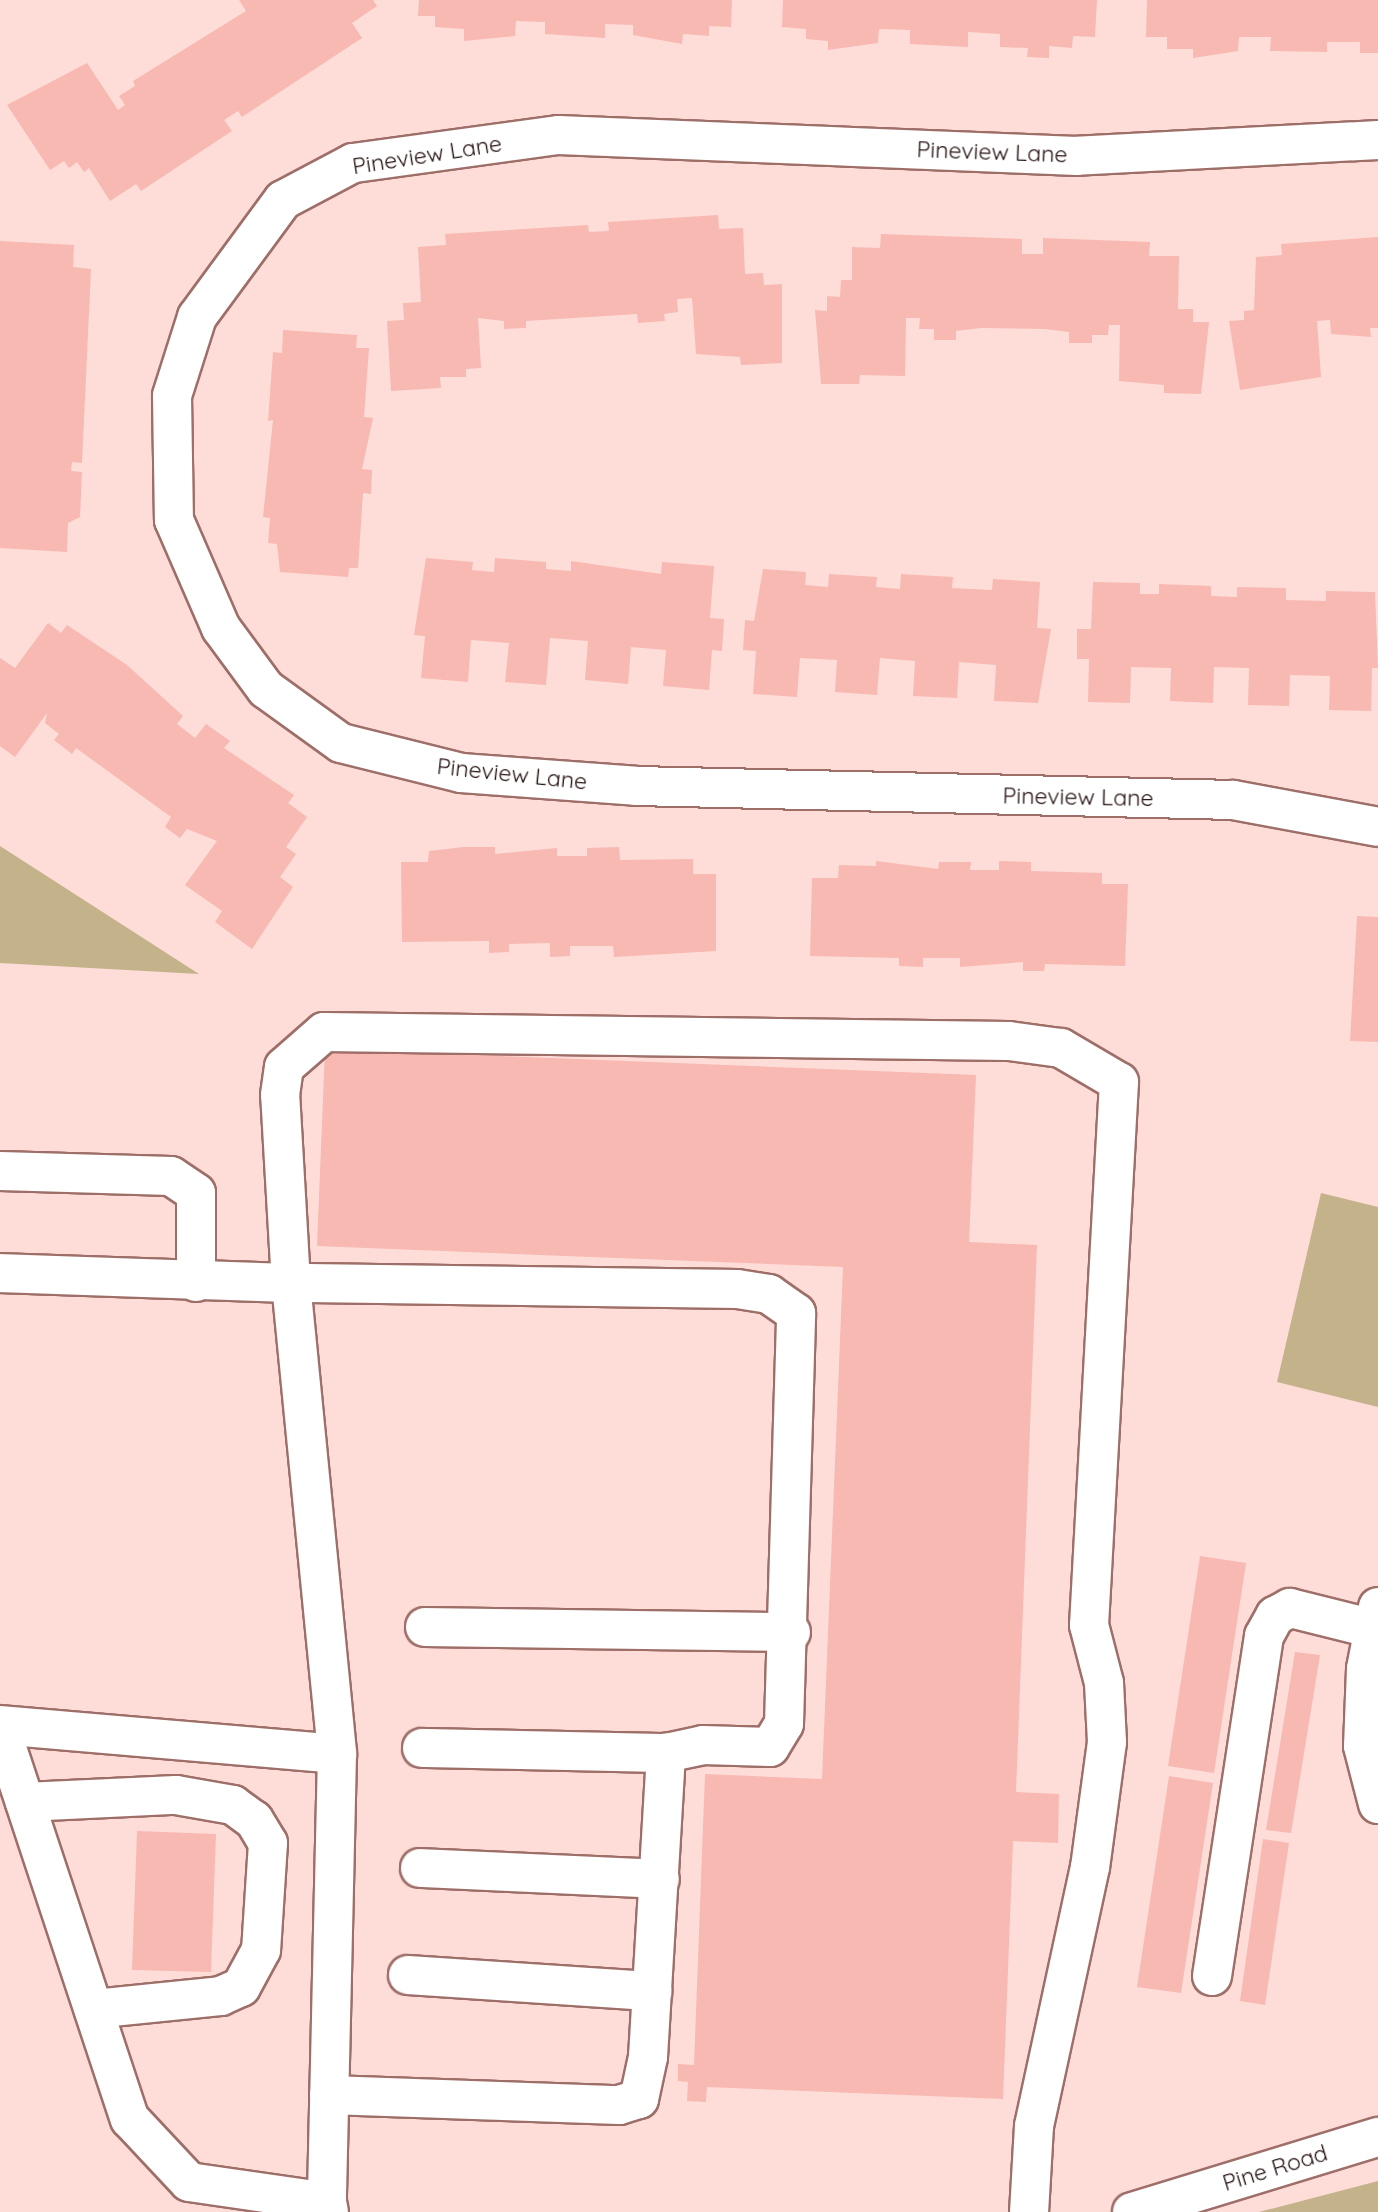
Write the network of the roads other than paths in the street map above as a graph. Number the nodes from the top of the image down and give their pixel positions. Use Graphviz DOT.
graph roads {
  1 [pos="1378,140"];
  2 [pos="1378,827"];
  3 [pos="0,1171"];
  4 [pos="0,1273"];
  5 [pos="196,1282"];
  6 [pos="291,1283"];
  7 [pos="1376,1618"];
  8 [pos="425,1627"];
  9 [pos="790,1632"];
  10 [pos="1372,1681"];
  11 [pos="0,1726"];
  12 [pos="422,1748"];
  13 [pos="666,1753"];
  14 [pos="337,1754"];
  15 [pos="25,1802"];
  16 [pos="1378,1804"];
  17 [pos="419,1868"];
  18 [pos="660,1879"];
  19 [pos="408,1975"];
  20 [pos="1212,1976"];
  21 [pos="652,1991"];
  22 [pos="94,2009"];
  23 [pos="329,2095"];
  24 [pos="1378,2137"];
  25 [pos="328,2207"];
  26 [pos="1029,2212"];
  27 [pos="1132,2212"];
  1 -- 2 [label="street, Pineview Lane"];
  3 -- 5 [label="street"];
  4 -- 5 [label="street"];
  5 -- 6 [label="street"];
  6 -- 9 [label="street"];
  6 -- 14 [label="street"];
  6 -- 26 [label="street"];
  7 -- 10 [label="street"];
  7 -- 20 [label="street"];
  8 -- 9 [label="street"];
  9 -- 13 [label="street"];
  10 -- 16 [label="street"];
  11 -- 14 [label="street"];
  11 -- 15 [label="street"];
  12 -- 13 [label="street"];
  13 -- 18 [label="street"];
  14 -- 23 [label="street"];
  15 -- 22 [label="street"];
  15 -- 22 [label="street"];
  17 -- 18 [label="street"];
  18 -- 21 [label="street"];
  19 -- 21 [label="street"];
  21 -- 23 [label="street"];
  22 -- 25 [label="street"];
  23 -- 25 [label="street"];
  24 -- 27 [label="street, Pine Road"];
}
